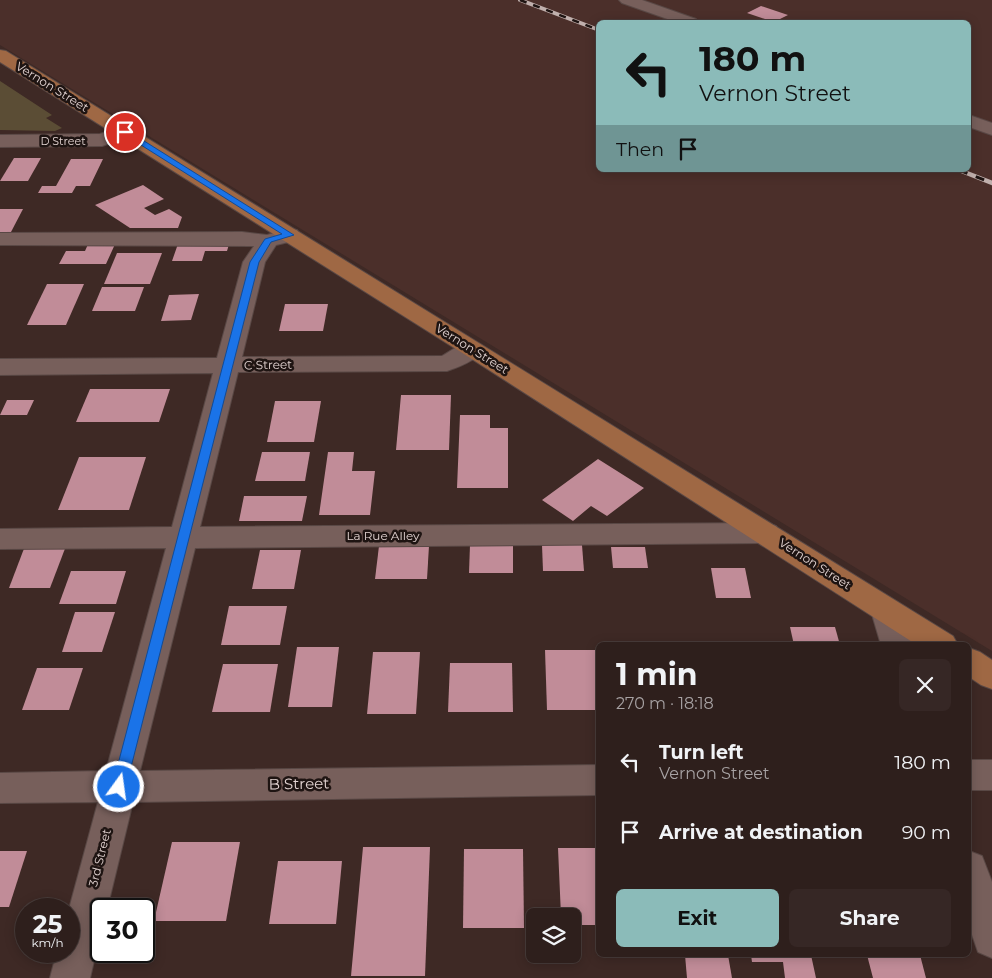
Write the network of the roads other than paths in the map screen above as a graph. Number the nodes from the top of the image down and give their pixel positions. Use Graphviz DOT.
graph roads {
  1 [pos="627,0"];
  2 [pos="684,20"];
  3 [pos="0,55"];
  4 [pos="971,122"];
  5 [pos="992,129"];
  6 [pos="125,132"];
  7 [pos="0,141"];
  8 [pos="279,238"];
  9 [pos="0,239"];
  10 [pos="472,348"];
  11 [pos="227,365"];
  12 [pos="0,367"];
  13 [pos="766,533"];
  14 [pos="183,537"];
  15 [pos="0,539"];
  16 [pos="886,610"];
  17 [pos="896,642"];
  18 [pos="937,642"];
  19 [pos="971,662"];
  20 [pos="992,676"];
  21 [pos="971,775"];
  22 [pos="992,775"];
  23 [pos="596,780"];
  24 [pos="119,787"];
  25 [pos="0,788"];
  26 [pos="971,874"];
  27 [pos="992,939"];
  28 [pos="70,978"];
  1 -- 2 [label="street"];
  3 -- 6 [label="main road, Vernon Street"];
  4 -- 5 [label="street"];
  6 -- 7 [label="street, D Street"];
  6 -- 8 [label="main road, Vernon Street"];
  8 -- 9 [label="street"];
  8 -- 10 [label="main road, Vernon Street"];
  8 -- 11 [label="street, 3rd Street"];
  10 -- 11 [label="street, C Street"];
  10 -- 13 [label="main road, Vernon Street"];
  11 -- 12 [label="street, C Street"];
  11 -- 14 [label="street, 3rd Street"];
  13 -- 14 [label="street, La Rue Alley"];
  13 -- 16 [label="main road, Vernon Street"];
  14 -- 15 [label="street, La Rue Alley"];
  14 -- 24 [label="street, 3rd Street"];
  16 -- 17 [label="street"];
  16 -- 18 [label="main road, Vernon Street"];
  19 -- 20 [label="main road"];
  21 -- 22 [label="street"];
  23 -- 24 [label="street, B Street"];
  24 -- 25 [label="street, B Street"];
  24 -- 28 [label="street, 3rd Street"];
  26 -- 27 [label="street"];
}
